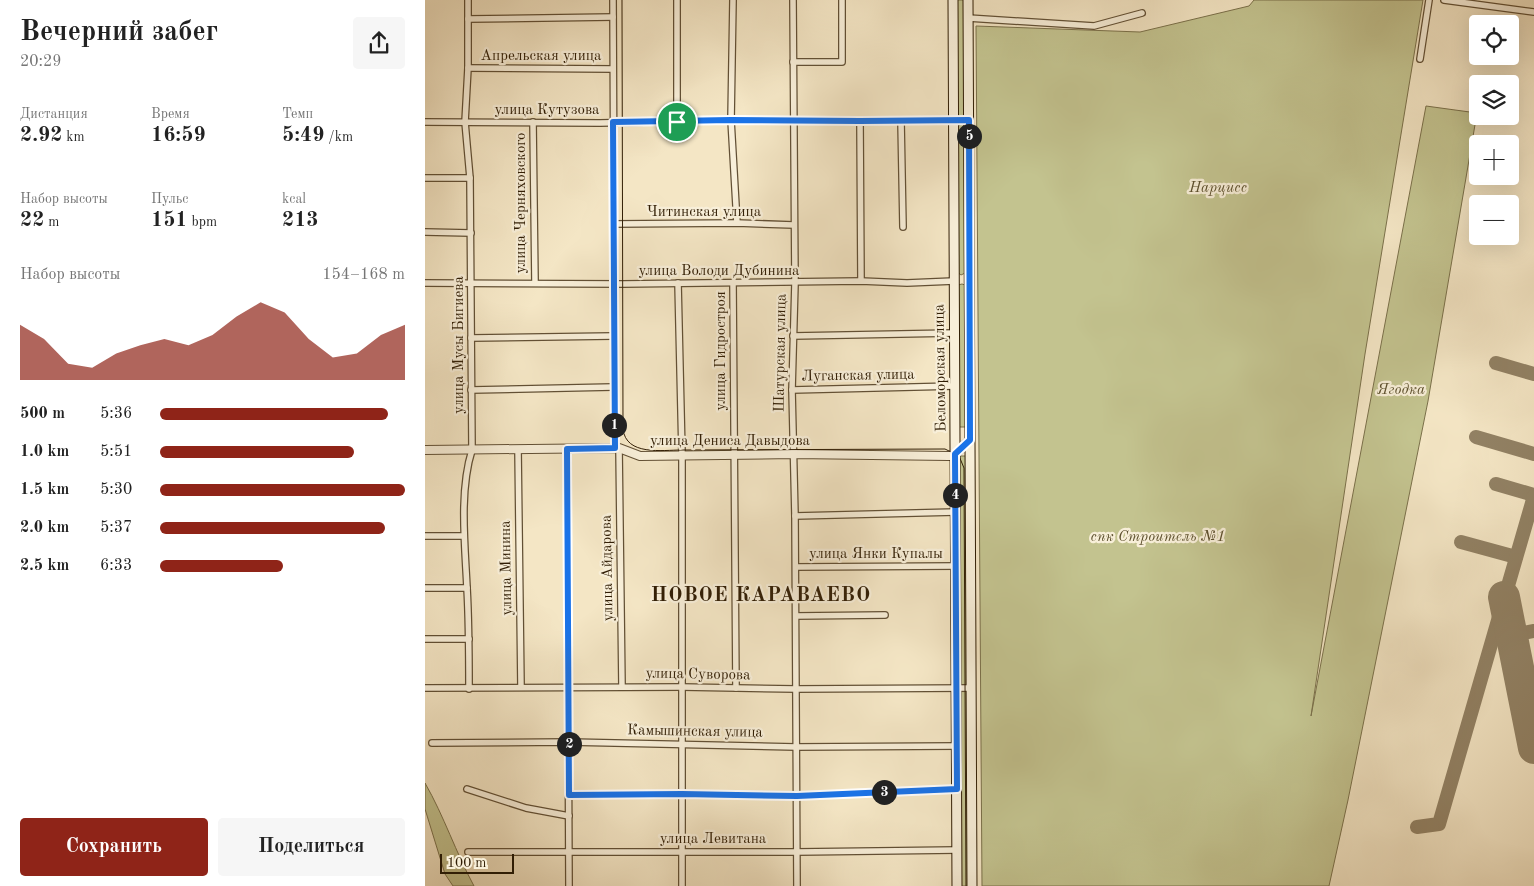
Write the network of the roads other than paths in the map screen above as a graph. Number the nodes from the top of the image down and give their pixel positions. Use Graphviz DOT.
graph roads {
  1 [pos="467,0"];
  2 [pos="613,0"];
  3 [pos="677,0"];
  4 [pos="733,0"];
  5 [pos="793,0"];
  6 [pos="842,0"];
  7 [pos="953,0"];
  8 [pos="968,0"];
  9 [pos="1429,0"];
  10 [pos="1444,0"];
  11 [pos="1534,12"];
  12 [pos="1142,13"];
  13 [pos="613,17"];
  14 [pos="968,18"];
  15 [pos="468,19"];
  16 [pos="1420,59"];
  17 [pos="793,62"];
  18 [pos="468,68"];
  19 [pos="613,69"];
  20 [pos="731,120"];
  21 [pos="793,120"];
  22 [pos="954,120"];
  23 [pos="969,120"];
  24 [pos="860,121"];
  25 [pos="901,121"];
  26 [pos="425,122"];
  27 [pos="465,122"];
  28 [pos="533,122"];
  29 [pos="613,122"];
  30 [pos="677,122"];
  31 [pos="425,178"];
  32 [pos="470,178"];
  33 [pos="737,223"];
  34 [pos="613,224"];
  35 [pos="794,225"];
  36 [pos="903,227"];
  37 [pos="425,232"];
  38 [pos="471,233"];
  39 [pos="969,280"];
  40 [pos="861,281"];
  41 [pos="954,281"];
  42 [pos="425,283"];
  43 [pos="471,283"];
  44 [pos="613,283"];
  45 [pos="733,283"];
  46 [pos="795,283"];
  47 [pos="535,284"];
  48 [pos="678,284"];
  49 [pos="954,333"];
  50 [pos="613,336"];
  51 [pos="793,336"];
  52 [pos="471,338"];
  53 [pos="955,386"];
  54 [pos="613,387"];
  55 [pos="471,390"];
  56 [pos="792,390"];
  57 [pos="970,440"];
  58 [pos="617,448"];
  59 [pos="518,449"];
  60 [pos="567,449"];
  61 [pos="425,450"];
  62 [pos="472,450"];
  63 [pos="682,454"];
  64 [pos="734,454"];
  65 [pos="794,454"];
  66 [pos="955,454"];
  67 [pos="955,512"];
  68 [pos="795,516"];
  69 [pos="425,536"];
  70 [pos="465,536"];
  71 [pos="956,566"];
  72 [pos="796,567"];
  73 [pos="425,588"];
  74 [pos="467,588"];
  75 [pos="885,615"];
  76 [pos="796,616"];
  77 [pos="425,639"];
  78 [pos="469,639"];
  79 [pos="521,687"];
  80 [pos="569,687"];
  81 [pos="622,687"];
  82 [pos="682,687"];
  83 [pos="425,688"];
  84 [pos="736,688"];
  85 [pos="956,688"];
  86 [pos="971,688"];
  87 [pos="469,689"];
  88 [pos="796,689"];
  89 [pos="569,742"];
  90 [pos="432,743"];
  91 [pos="682,744"];
  92 [pos="956,746"];
  93 [pos="796,747"];
  94 [pos="467,788"];
  95 [pos="957,789"];
  96 [pos="682,794"];
  97 [pos="569,795"];
  98 [pos="797,796"];
  99 [pos="569,816"];
  100 [pos="957,850"];
  101 [pos="682,851"];
  102 [pos="469,852"];
  103 [pos="569,852"];
  104 [pos="797,852"];
  105 [pos="569,886"];
  106 [pos="682,886"];
  107 [pos="797,886"];
  108 [pos="957,886"];
  109 [pos="972,886"];
  1 -- 15 [label="street, улица Мусы Бигиева"];
  2 -- 13 [label="street, улица Айдарова"];
  3 -- 30 [label="street"];
  4 -- 20 [label="street"];
  5 -- 17 [label="street, Шатурская улица"];
  6 -- 17 [label="street"];
  7 -- 22 [label="main road, Беломорская улица"];
  8 -- 14 [label="main road, Беломорская улица"];
  9 -- 16 [label="street"];
  10 -- 11 [label="street"];
  12 -- 14 [label="street"];
  13 -- 15 [label="street"];
  13 -- 19 [label="street, улица Айдарова"];
  14 -- 23 [label="main road, Беломорская улица"];
  15 -- 18 [label="street, улица Мусы Бигиева"];
  17 -- 21 [label="street, Шатурская улица"];
  18 -- 19 [label="street, Апрельская улица"];
  18 -- 27 [label="street, улица Мусы Бигиева"];
  19 -- 29 [label="street, улица Айдарова"];
  20 -- 21 [label="street, улица Кутузова"];
  20 -- 30 [label="street, улица Кутузова"];
  20 -- 33 [label="street"];
  21 -- 24 [label="street, улица Кутузова"];
  21 -- 35 [label="street, Шатурская улица"];
  22 -- 23 [label="street, улица Кутузова"];
  22 -- 25 [label="street, улица Кутузова"];
  22 -- 41 [label="main road, Беломорская улица"];
  23 -- 39 [label="main road, Беломорская улица"];
  24 -- 25 [label="street, улица Кутузова"];
  24 -- 40 [label="street"];
  25 -- 36 [label="street"];
  26 -- 27 [label="street, улица Кутузова"];
  27 -- 28 [label="street, улица Кутузова"];
  27 -- 32 [label="street, улица Мусы Бигиева"];
  28 -- 29 [label="street, улица Кутузова"];
  28 -- 47 [label="street, улица Черняховского"];
  29 -- 30 [label="street, улица Кутузова"];
  29 -- 34 [label="street, улица Айдарова"];
  31 -- 32 [label="street"];
  32 -- 38 [label="street, улица Мусы Бигиева"];
  33 -- 34 [label="street, Читинская улица"];
  33 -- 35 [label="street, Читинская улица"];
  34 -- 44 [label="street, улица Айдарова"];
  35 -- 46 [label="street, Шатурская улица"];
  37 -- 38 [label="street"];
  38 -- 43 [label="street, улица Мусы Бигиева"];
  39 -- 41 [label="main road"];
  39 -- 57 [label="main road, Беломорская улица"];
  40 -- 41 [label="street, улица Володи Дубинина"];
  40 -- 46 [label="street, улица Володи Дубинина"];
  41 -- 49 [label="main road, Беломорская улица"];
  42 -- 43 [label="street, улица Володи Дубинина"];
  43 -- 47 [label="street, улица Володи Дубинина"];
  43 -- 52 [label="street, улица Мусы Бигиева"];
  44 -- 47 [label="street, улица Володи Дубинина"];
  44 -- 48 [label="street, улица Володи Дубинина"];
  44 -- 50 [label="street, улица Айдарова"];
  45 -- 46 [label="street, улица Володи Дубинина"];
  45 -- 48 [label="street, улица Володи Дубинина"];
  45 -- 64 [label="street, улица Гидростроя"];
  46 -- 51 [label="street, Шатурская улица"];
  48 -- 63 [label="street"];
  49 -- 51 [label="street"];
  49 -- 53 [label="main road, Беломорская улица"];
  50 -- 52 [label="street"];
  50 -- 54 [label="street, улица Айдарова"];
  51 -- 56 [label="street, Шатурская улица"];
  52 -- 55 [label="street, улица Мусы Бигиева"];
  53 -- 56 [label="street, Луганская улица"];
  53 -- 66 [label="main road, Беломорская улица"];
  54 -- 55 [label="street"];
  54 -- 58 [label="street, улица Айдарова"];
  55 -- 62 [label="street, улица Мусы Бигиева"];
  56 -- 65 [label="street, Шатурская улица"];
  57 -- 66 [label="street"];
  57 -- 86 [label="main road, Беломорская улица"];
  58 -- 60 [label="street, улица Дениса Давыдова"];
  58 -- 63 [label="street, улица Дениса Давыдова"];
  58 -- 81 [label="street, улица Айдарова"];
  59 -- 60 [label="street, улица Дениса Давыдова"];
  59 -- 62 [label="street, улица Дениса Давыдова"];
  59 -- 79 [label="street, улица Минина"];
  60 -- 80 [label="street"];
  61 -- 62 [label="street, улица Дениса Давыдова"];
  62 -- 70 [label="street, улица Мусы Бигиева"];
  63 -- 64 [label="street, улица Дениса Давыдова"];
  63 -- 82 [label="street"];
  64 -- 65 [label="street, улица Дениса Давыдова"];
  64 -- 84 [label="street, улица Гидростроя"];
  65 -- 66 [label="street, улица Дениса Давыдова"];
  65 -- 68 [label="street, Шатурская улица"];
  66 -- 67 [label="main road, Беломорская улица"];
  67 -- 68 [label="street"];
  67 -- 71 [label="main road, Беломорская улица"];
  68 -- 72 [label="street, Шатурская улица"];
  69 -- 70 [label="street"];
  70 -- 74 [label="street, улица Мусы Бигиева"];
  71 -- 72 [label="street, улица Янки Купалы"];
  71 -- 85 [label="main road, Беломорская улица"];
  72 -- 76 [label="street, Шатурская улица"];
  73 -- 74 [label="street"];
  74 -- 78 [label="street, улица Мусы Бигиева"];
  75 -- 76 [label="street"];
  76 -- 88 [label="street, Шатурская улица"];
  77 -- 78 [label="street"];
  78 -- 87 [label="street, улица Мусы Бигиева"];
  79 -- 80 [label="street, улица Суворова"];
  79 -- 87 [label="street, улица Суворова"];
  80 -- 81 [label="street, улица Суворова"];
  80 -- 89 [label="street"];
  81 -- 82 [label="street, улица Суворова"];
  82 -- 84 [label="street, улица Суворова"];
  82 -- 91 [label="street"];
  83 -- 87 [label="street, улица Суворова"];
  84 -- 88 [label="street, улица Суворова"];
  85 -- 86 [label="street, улица Суворова"];
  85 -- 88 [label="street, улица Суворова"];
  85 -- 92 [label="main road, Беломорская улица"];
  86 -- 109 [label="main road, Беломорская улица"];
  88 -- 93 [label="street, Шатурская улица"];
  89 -- 90 [label="street, Камышинская улица"];
  89 -- 91 [label="street, Камышинская улица"];
  89 -- 97 [label="street"];
  91 -- 93 [label="street, Камышинская улица"];
  91 -- 96 [label="street"];
  92 -- 93 [label="street, Камышинская улица"];
  92 -- 95 [label="main road, Беломорская улица"];
  93 -- 98 [label="street, Шатурская улица"];
  94 -- 99 [label="street"];
  95 -- 98 [label="street"];
  95 -- 100 [label="main road, Беломорская улица"];
  96 -- 97 [label="street"];
  96 -- 98 [label="street"];
  96 -- 101 [label="street"];
  97 -- 99 [label="street"];
  98 -- 104 [label="street, Шатурская улица"];
  99 -- 103 [label="street"];
  100 -- 104 [label="street, улица Левитана"];
  100 -- 108 [label="main road, Беломорская улица"];
  101 -- 103 [label="street, улица Левитана"];
  101 -- 104 [label="street, улица Левитана"];
  101 -- 106 [label="street"];
  102 -- 103 [label="street, улица Левитана"];
  103 -- 105 [label="street"];
  104 -- 107 [label="street, Шатурская улица"];
}
